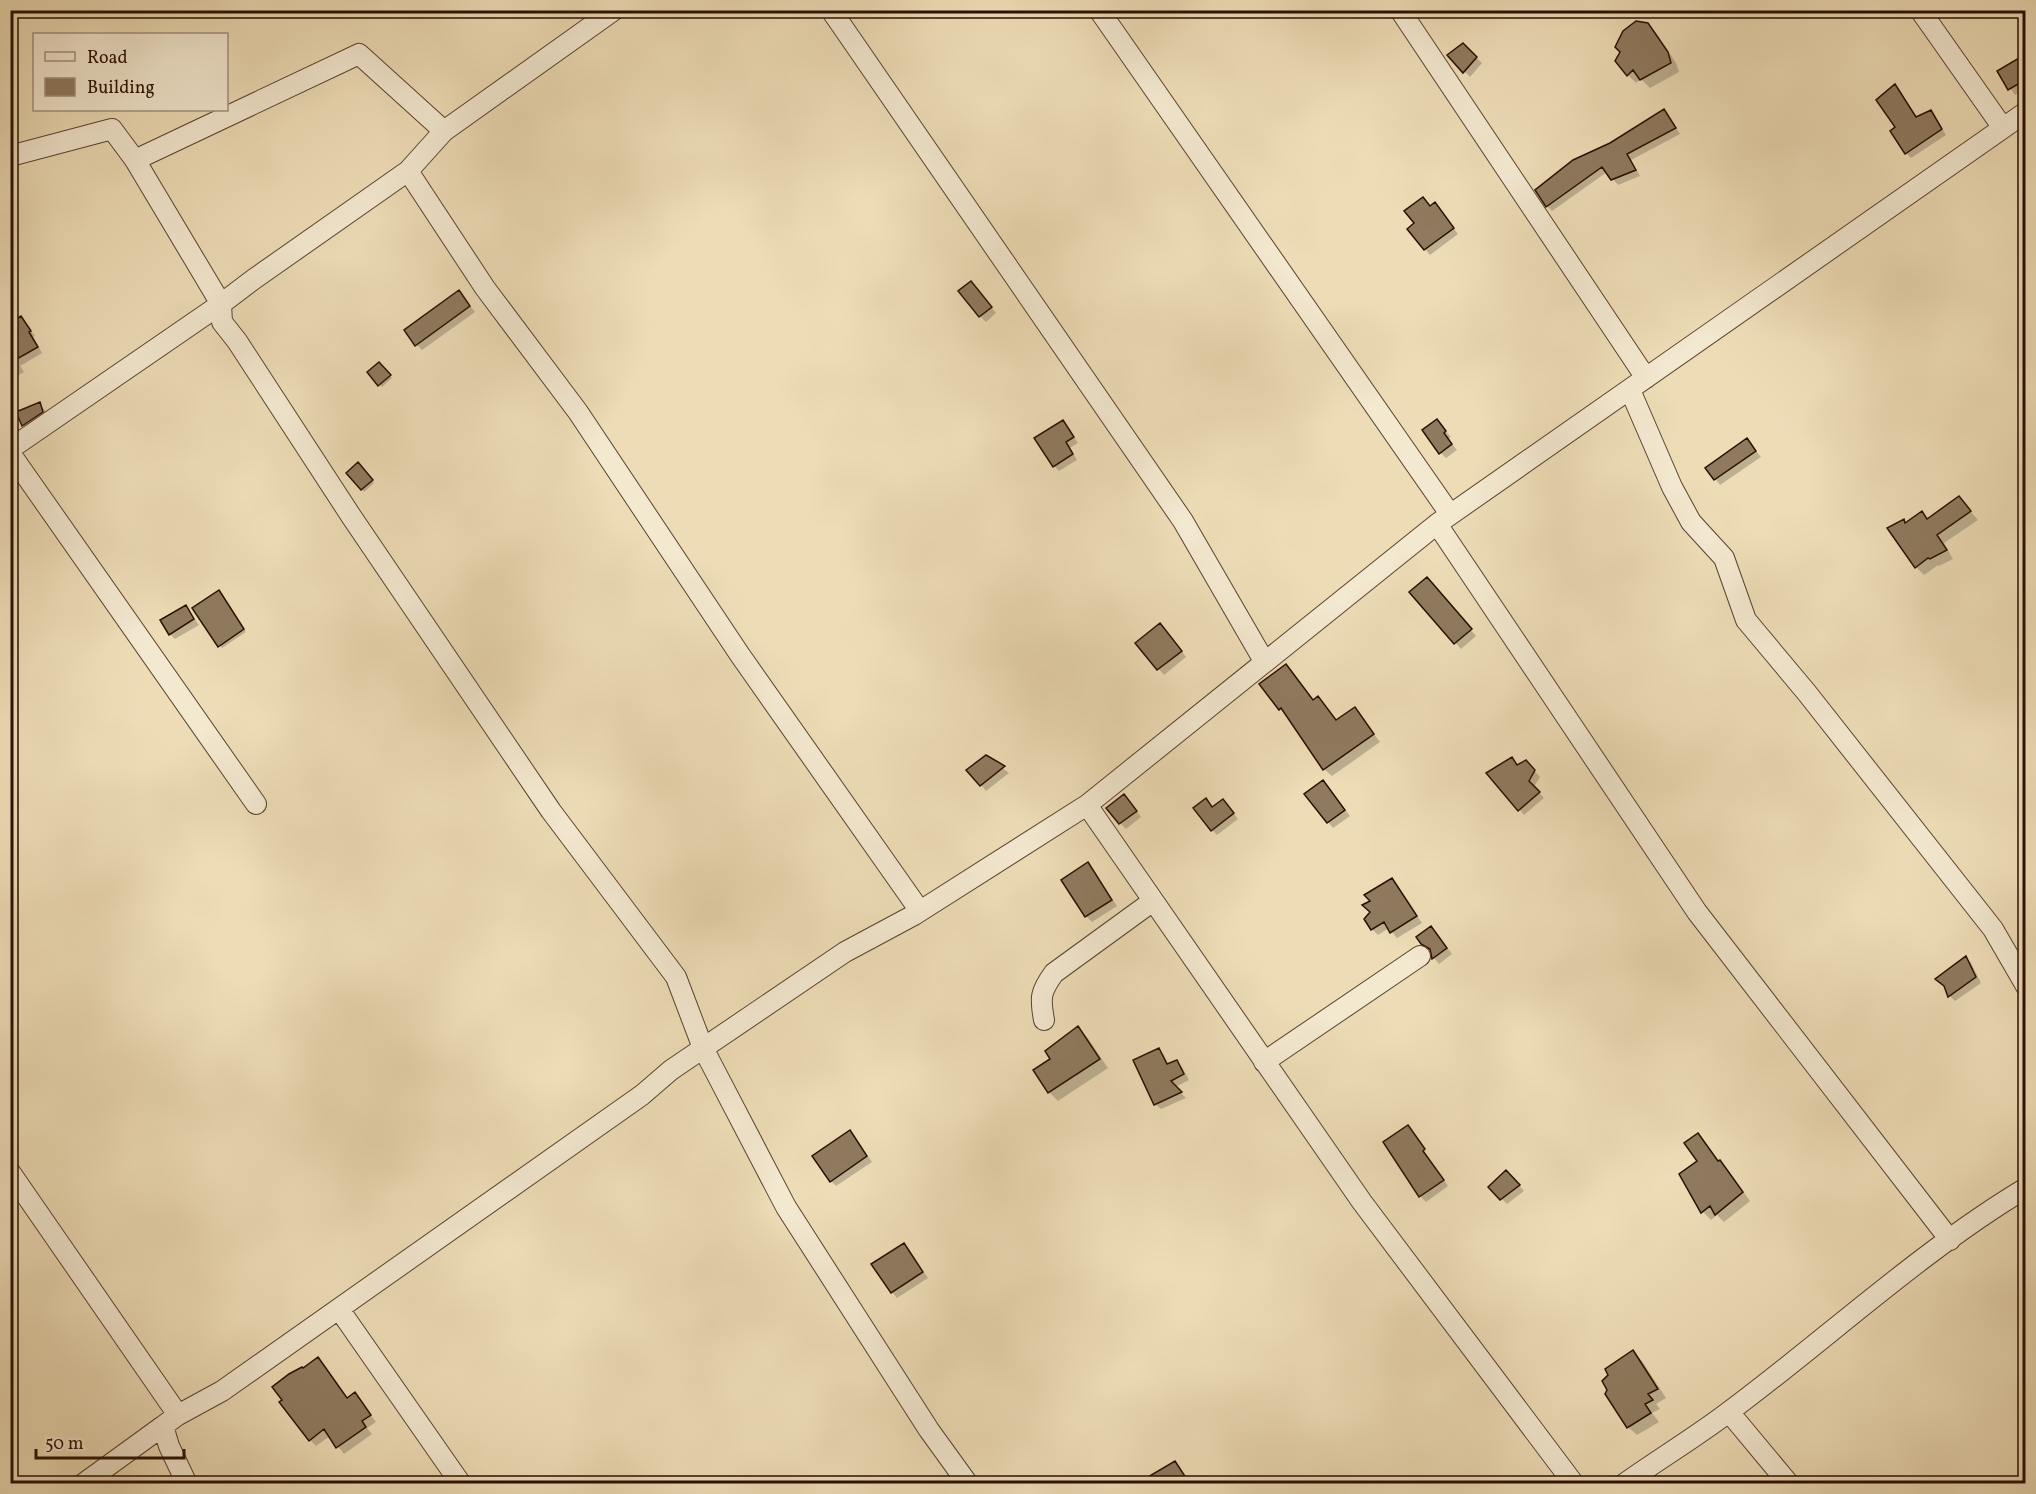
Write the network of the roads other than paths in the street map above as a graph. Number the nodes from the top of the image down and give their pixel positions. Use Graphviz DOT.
graph roads {
  1 [pos="614,10"];
  2 [pos="831,10"];
  3 [pos="1099,10"];
  4 [pos="1400,10"];
  5 [pos="1920,10"];
  6 [pos="2025,112"];
  7 [pos="2002,128"];
  8 [pos="444,131"];
  9 [pos="10,156"];
  10 [pos="135,160"];
  11 [pos="408,171"];
  12 [pos="221,304"];
  13 [pos="1646,378"];
  14 [pos="1630,390"];
  15 [pos="10,451"];
  16 [pos="1444,519"];
  17 [pos="1264,661"];
  18 [pos="256,804"];
  19 [pos="1087,805"];
  20 [pos="1153,901"];
  21 [pos="920,911"];
  22 [pos="1420,956"];
  23 [pos="2025,986"];
  24 [pos="1044,1020"];
  25 [pos="703,1048"];
  26 [pos="1264,1062"];
  27 [pos="10,1172"];
  28 [pos="2025,1188"];
  29 [pos="1950,1240"];
  30 [pos="339,1310"];
  31 [pos="1729,1412"];
  32 [pos="171,1421"];
  33 [pos="83,1484"];
  34 [pos="187,1484"];
  35 [pos="461,1484"];
  36 [pos="968,1484"];
  37 [pos="1574,1484"];
  38 [pos="1624,1484"];
  39 [pos="1789,1484"];
  1 -- 8 [label="street"];
  2 -- 17 [label="street"];
  3 -- 16 [label="street"];
  4 -- 13 [label="street"];
  5 -- 7 [label="street"];
  6 -- 7 [label="street"];
  7 -- 13 [label="street"];
  8 -- 10 [label="street"];
  8 -- 11 [label="street"];
  9 -- 10 [label="street"];
  10 -- 12 [label="street"];
  11 -- 12 [label="street"];
  11 -- 21 [label="street"];
  12 -- 15 [label="street"];
  12 -- 25 [label="street"];
  13 -- 14 [label="street"];
  14 -- 16 [label="street"];
  14 -- 23 [label="street"];
  15 -- 18 [label="street"];
  16 -- 17 [label="street"];
  16 -- 29 [label="street"];
  17 -- 19 [label="street"];
  19 -- 20 [label="street"];
  19 -- 21 [label="street"];
  20 -- 24 [label="street"];
  20 -- 26 [label="street"];
  21 -- 25 [label="street"];
  22 -- 26 [label="street"];
  25 -- 30 [label="street"];
  25 -- 36 [label="street"];
  26 -- 37 [label="street"];
  27 -- 32 [label="street"];
  28 -- 29 [label="street"];
  29 -- 31 [label="street"];
  30 -- 32 [label="street"];
  30 -- 35 [label="street"];
  31 -- 38 [label="street"];
  31 -- 39 [label="street"];
  32 -- 33 [label="street"];
  32 -- 34 [label="street"];
}
